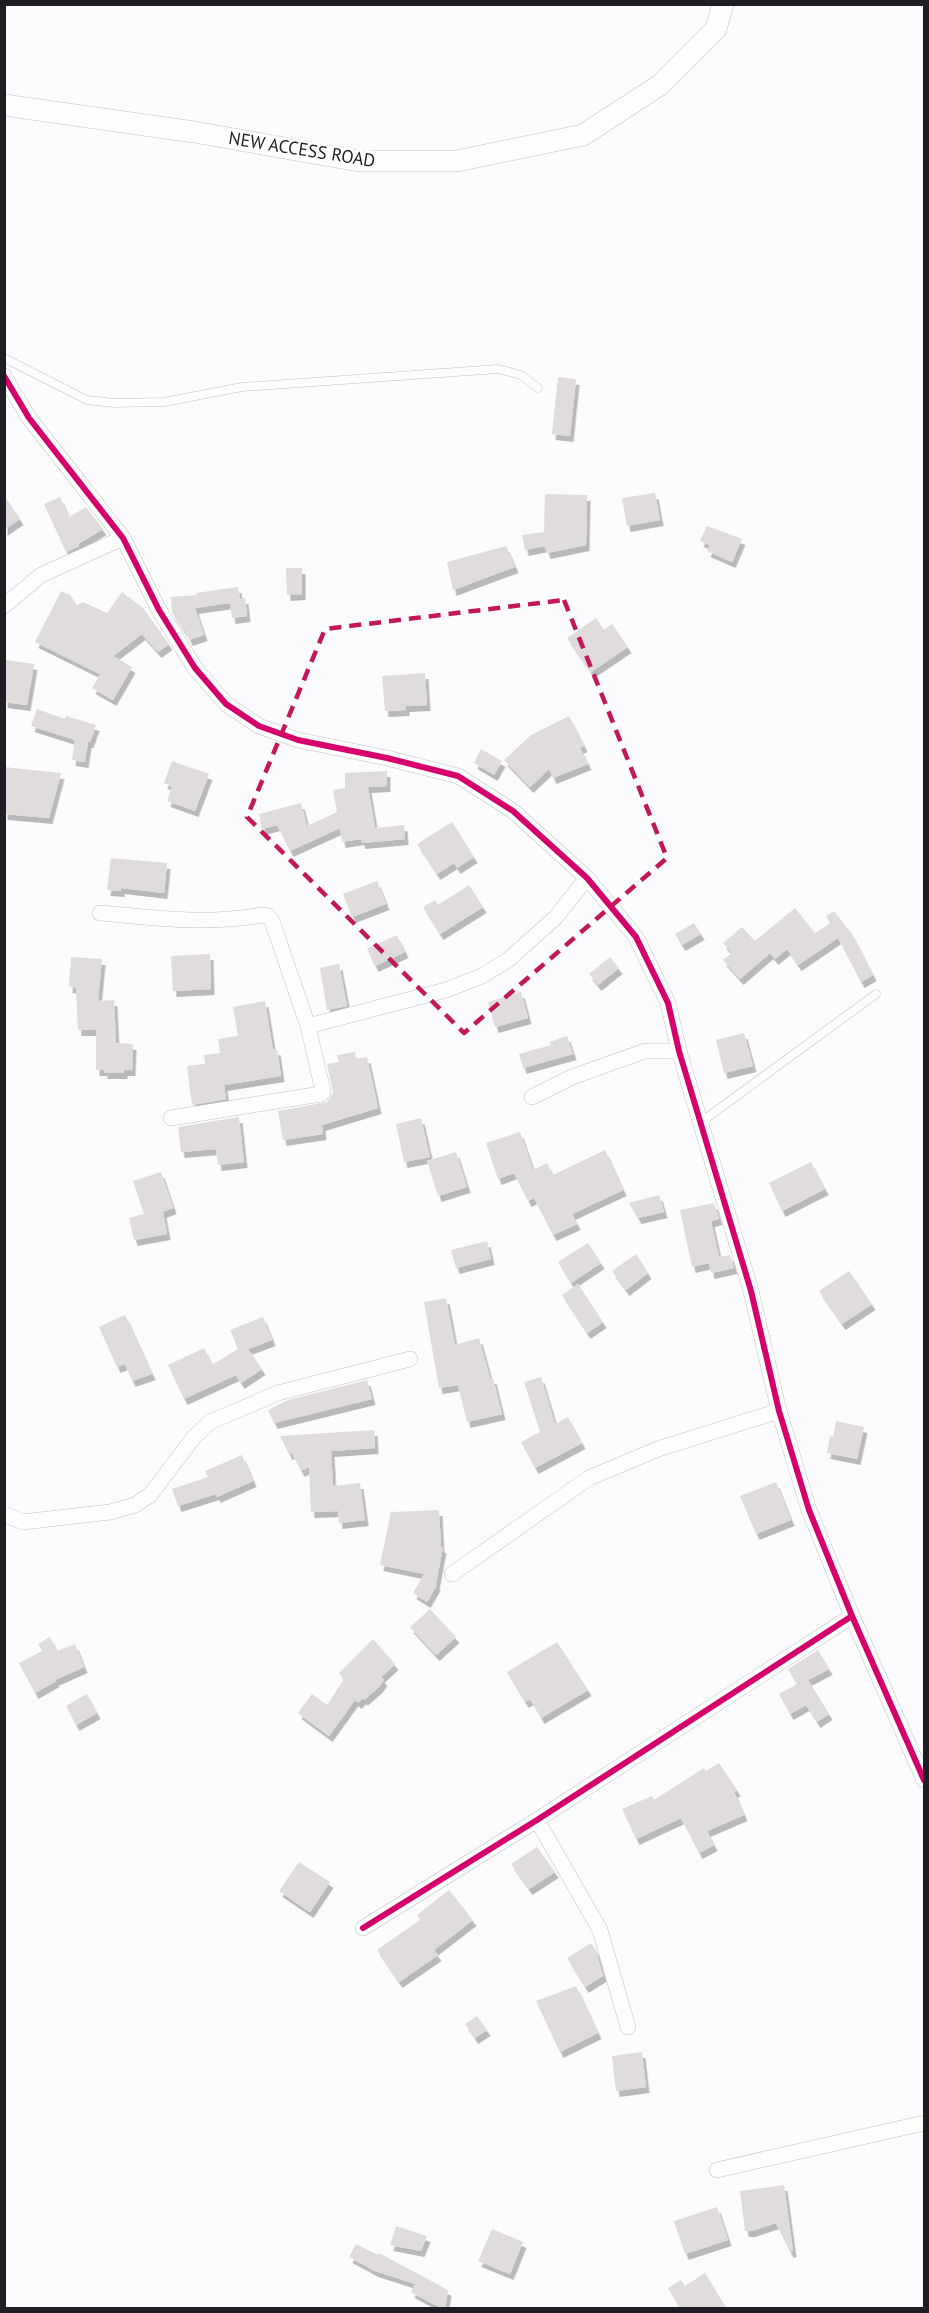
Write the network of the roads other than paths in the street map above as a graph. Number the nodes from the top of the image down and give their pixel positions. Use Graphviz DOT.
graph roads {
  1 [pos="723,4"];
  2 [pos="4,105"];
  3 [pos="4,358"];
  4 [pos="4,376"];
  5 [pos="538,388"];
  6 [pos="123,538"];
  7 [pos="4,606"];
  8 [pos="587,878"];
  9 [pos="100,913"];
  10 [pos="876,994"];
  11 [pos="308,1026"];
  12 [pos="679,1051"];
  13 [pos="532,1097"];
  14 [pos="171,1118"];
  15 [pos="701,1122"];
  16 [pos="410,1359"];
  17 [pos="779,1411"];
  18 [pos="4,1514"];
  19 [pos="452,1574"];
  20 [pos="852,1616"];
  21 [pos="924,1780"];
  22 [pos="537,1820"];
  23 [pos="363,1928"];
  24 [pos="628,2027"];
  25 [pos="924,2123"];
  26 [pos="717,2170"];
  1 -- 2 [label="main road, NEW ACCESS ROAD"];
  3 -- 5 [label="lane"];
  4 -- 6 [label="street"];
  6 -- 7 [label="street"];
  6 -- 8 [label="street"];
  8 -- 11 [label="street"];
  8 -- 12 [label="street"];
  9 -- 11 [label="street"];
  10 -- 15 [label="lane"];
  11 -- 14 [label="street"];
  12 -- 13 [label="street"];
  12 -- 15 [label="street"];
  15 -- 17 [label="street"];
  16 -- 18 [label="street"];
  17 -- 19 [label="street"];
  17 -- 20 [label="street"];
  20 -- 21 [label="street"];
  20 -- 22 [label="street"];
  22 -- 23 [label="street"];
  22 -- 24 [label="street"];
  25 -- 26 [label="street"];
}
